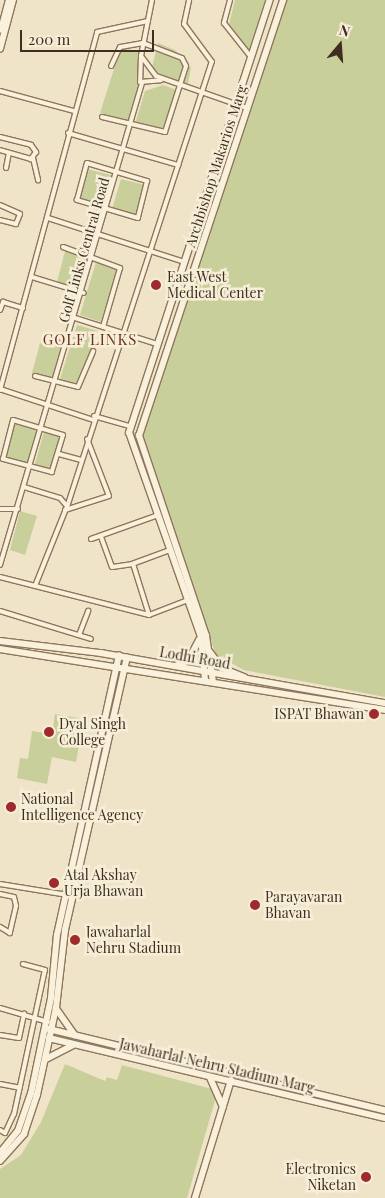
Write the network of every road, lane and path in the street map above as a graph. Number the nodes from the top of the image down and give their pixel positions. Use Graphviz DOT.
graph roads {
  1 [pos="9,0"];
  2 [pos="13,0"];
  3 [pos="152,0"];
  4 [pos="189,0"];
  5 [pos="230,0"];
  6 [pos="270,0"];
  7 [pos="283,0"];
  8 [pos="148,21"];
  9 [pos="0,34"];
  10 [pos="143,43"];
  11 [pos="0,48"];
  12 [pos="141,56"];
  13 [pos="251,57"];
  14 [pos="111,66"];
  15 [pos="148,66"];
  16 [pos="137,73"];
  17 [pos="161,80"];
  18 [pos="142,83"];
  19 [pos="180,86"];
  20 [pos="0,91"];
  21 [pos="202,93"];
  22 [pos="236,104"];
  23 [pos="247,108"];
  24 [pos="74,111"];
  25 [pos="102,116"];
  26 [pos="132,124"];
  27 [pos="68,134"];
  28 [pos="0,137"];
  29 [pos="0,150"];
  30 [pos="124,150"];
  31 [pos="9,153"];
  32 [pos="33,158"];
  33 [pos="178,165"];
  34 [pos="6,168"];
  35 [pos="118,171"];
  36 [pos="38,180"];
  37 [pos="0,205"];
  38 [pos="156,206"];
  39 [pos="163,208"];
  40 [pos="107,211"];
  41 [pos="48,218"];
  42 [pos="0,220"];
  43 [pos="100,235"];
  44 [pos="62,247"];
  45 [pos="149,250"];
  46 [pos="94,256"];
  47 [pos="184,262"];
  48 [pos="32,277"];
  49 [pos="84,292"];
  50 [pos="23,308"];
  51 [pos="0,310"];
  52 [pos="76,318"];
  53 [pos="103,327"];
  54 [pos="122,333"];
  55 [pos="52,336"];
  56 [pos="68,340"];
  57 [pos="157,344"];
  58 [pos="92,351"];
  59 [pos="35,376"];
  60 [pos="55,382"];
  61 [pos="0,390"];
  62 [pos="48,406"];
  63 [pos="94,418"];
  64 [pos="42,425"];
  65 [pos="130,426"];
  66 [pos="87,439"];
  67 [pos="59,454"];
  68 [pos="81,460"];
  69 [pos="30,467"];
  70 [pos="24,487"];
  71 [pos="66,508"];
  72 [pos="0,509"];
  73 [pos="18,509"];
  74 [pos="160,514"];
  75 [pos="101,536"];
  76 [pos="91,539"];
  77 [pos="170,550"];
  78 [pos="2,553"];
  79 [pos="132,564"];
  80 [pos="0,565"];
  81 [pos="0,577"];
  82 [pos="35,586"];
  83 [pos="188,600"];
  84 [pos="88,610"];
  85 [pos="0,611"];
  86 [pos="149,615"];
  87 [pos="200,632"];
  88 [pos="80,635"];
  89 [pos="206,636"];
  90 [pos="91,639"];
  91 [pos="0,641"];
  92 [pos="0,649"];
  93 [pos="119,656"];
  94 [pos="127,658"];
  95 [pos="117,665"];
  96 [pos="126,666"];
  97 [pos="171,666"];
  98 [pos="204,672"];
  99 [pos="212,674"];
  100 [pos="205,680"];
  101 [pos="251,680"];
  102 [pos="213,682"];
  103 [pos="385,703"];
  104 [pos="385,710"];
  105 [pos="0,884"];
  106 [pos="0,894"];
  107 [pos="72,896"];
  108 [pos="0,927"];
  109 [pos="23,964"];
  110 [pos="0,1008"];
  111 [pos="56,1008"];
  112 [pos="24,1014"];
  113 [pos="34,1019"];
  114 [pos="45,1025"];
  115 [pos="52,1026"];
  116 [pos="0,1035"];
  117 [pos="75,1035"];
  118 [pos="43,1037"];
  119 [pos="20,1038"];
  120 [pos="51,1038"];
  121 [pos="29,1044"];
  122 [pos="75,1045"];
  123 [pos="45,1060"];
  124 [pos="232,1076"];
  125 [pos="210,1079"];
  126 [pos="0,1084"];
  127 [pos="230,1084"];
  128 [pos="20,1088"];
  129 [pos="223,1106"];
  130 [pos="385,1110"];
  131 [pos="385,1118"];
  132 [pos="0,1130"];
  133 [pos="0,1153"];
  134 [pos="0,1161"];
  135 [pos="195,1198"];
  1 -- 9 [label="street"];
  2 -- 11 [label="street"];
  3 -- 8 [label="street"];
  4 -- 21 [label="street"];
  5 -- 13 [label="street"];
  6 -- 13 [label="street, Archbishop Makarios Marg"];
  7 -- 23 [label="street, Archbishop Makarios Marg"];
  8 -- 10 [label="street"];
  8 -- 24 [label="street"];
  10 -- 12 [label="street"];
  10 -- 14 [label="street"];
  10 -- 19 [label="street"];
  12 -- 15 [label="street"];
  12 -- 16 [label="street"];
  13 -- 22 [label="street, Archbishop Makarios Marg"];
  15 -- 16 [label="street"];
  15 -- 17 [label="street"];
  16 -- 18 [label="street"];
  17 -- 18 [label="street"];
  17 -- 19 [label="street"];
  18 -- 26 [label="street, Golf Links Central Road"];
  19 -- 21 [label="street"];
  19 -- 26 [label="street"];
  20 -- 24 [label="street"];
  21 -- 22 [label="street"];
  21 -- 33 [label="street"];
  22 -- 23 [label="street"];
  22 -- 47 [label="street, Archbishop Makarios Marg"];
  23 -- 74 [label="street, Archbishop Makarios Marg"];
  24 -- 27 [label="street"];
  25 -- 26 [label="street"];
  26 -- 30 [label="street, Golf Links Central Road"];
  27 -- 30 [label="street"];
  27 -- 41 [label="street"];
  28 -- 32 [label="street"];
  29 -- 31 [label="street"];
  30 -- 33 [label="street"];
  30 -- 35 [label="street, Golf Links Central Road"];
  31 -- 32 [label="street"];
  31 -- 34 [label="street"];
  32 -- 36 [label="street"];
  33 -- 39 [label="street"];
  35 -- 40 [label="street, Golf Links Central Road"];
  35 -- 40 [label="street"];
  35 -- 40 [label="street"];
  37 -- 42 [label="street"];
  38 -- 39 [label="street"];
  39 -- 45 [label="street"];
  40 -- 43 [label="street, Golf Links Central Road"];
  41 -- 43 [label="street"];
  41 -- 48 [label="street"];
  43 -- 45 [label="street"];
  43 -- 46 [label="street, Golf Links Central Road"];
  44 -- 46 [label="street"];
  45 -- 47 [label="street"];
  45 -- 54 [label="street"];
  46 -- 49 [label="street, Golf Links Central Road"];
  46 -- 53 [label="street"];
  47 -- 57 [label="street, Archbishop Makarios Marg"];
  48 -- 49 [label="street"];
  48 -- 50 [label="street"];
  49 -- 52 [label="street, Golf Links Central Road"];
  50 -- 51 [label="street"];
  50 -- 61 [label="street"];
  52 -- 53 [label="street"];
  52 -- 56 [label="street, Golf Links Central Road"];
  53 -- 54 [label="street"];
  54 -- 57 [label="street"];
  54 -- 63 [label="street"];
  55 -- 56 [label="street"];
  56 -- 60 [label="street, Golf Links Central Road"];
  57 -- 65 [label="street, Archbishop Makarios Marg"];
  58 -- 60 [label="street"];
  59 -- 60 [label="street"];
  60 -- 62 [label="street, Golf Links Central Road"];
  61 -- 62 [label="street"];
  62 -- 63 [label="street"];
  62 -- 64 [label="street, Golf Links Central Road"];
  63 -- 65 [label="street"];
  63 -- 66 [label="street"];
  64 -- 67 [label="street"];
  64 -- 69 [label="street, Golf Links Central Road"];
  64 -- 69 [label="street"];
  65 -- 74 [label="street, Archbishop Makarios Marg"];
  66 -- 68 [label="street"];
  66 -- 71 [label="street"];
  67 -- 68 [label="street"];
  67 -- 69 [label="street"];
  68 -- 71 [label="street"];
  69 -- 70 [label="street, Golf Links Central Road"];
  70 -- 71 [label="street"];
  70 -- 73 [label="street, Golf Links Central Road"];
  71 -- 82 [label="street"];
  72 -- 73 [label="street"];
  73 -- 78 [label="street, Golf Links Central Road"];
  74 -- 75 [label="street"];
  74 -- 77 [label="street, Archbishop Makarios Marg"];
  74 -- 89 [label="street, Archbishop Makarios Marg"];
  75 -- 76 [label="street"];
  75 -- 79 [label="street"];
  77 -- 79 [label="street"];
  77 -- 83 [label="street, Archbishop Makarios Marg"];
  78 -- 80 [label="street, Golf Links Central Road"];
  79 -- 86 [label="street"];
  81 -- 82 [label="street"];
  82 -- 86 [label="street"];
  83 -- 86 [label="street"];
  83 -- 87 [label="street, Archbishop Makarios Marg"];
  84 -- 88 [label="street"];
  85 -- 88 [label="street"];
  87 -- 97 [label="street"];
  87 -- 98 [label="street, Archbishop Makarios Marg"];
  88 -- 90 [label="street"];
  89 -- 99 [label="street, Archbishop Makarios Marg"];
  89 -- 101 [label="street"];
  91 -- 93 [label="street, Lodhi Road"];
  92 -- 95 [label="street, Lodhi Road"];
  93 -- 94 [label="street, Lodhi Road"];
  93 -- 95 [label="street"];
  94 -- 96 [label="street"];
  94 -- 97 [label="street, Lodhi Road"];
  95 -- 96 [label="street, Lodhi Road"];
  95 -- 107 [label="street"];
  96 -- 100 [label="street, Lodhi Road"];
  96 -- 107 [label="street"];
  97 -- 98 [label="street, Lodhi Road"];
  98 -- 99 [label="street, Lodhi Road"];
  98 -- 100 [label="street, Archbishop Makarios Marg"];
  99 -- 101 [label="street, Lodhi Road"];
  99 -- 102 [label="street, Archbishop Makarios Marg"];
  100 -- 102 [label="street, Lodhi Road"];
  101 -- 103 [label="street, Lodhi Road"];
  102 -- 104 [label="street, Lodhi Road"];
  105 -- 107 [label="street"];
  106 -- 108 [label="street"];
  107 -- 111 [label="street"];
  107 -- 114 [label="street"];
  109 -- 113 [label="street"];
  110 -- 112 [label="street"];
  111 -- 115 [label="street"];
  111 -- 117 [label="street"];
  112 -- 113 [label="street"];
  112 -- 119 [label="street"];
  113 -- 114 [label="street"];
  113 -- 121 [label="street"];
  114 -- 115 [label="street, Jawaharlal Nehru Stadium Marg"];
  114 -- 118 [label="street"];
  115 -- 117 [label="street, Jawaharlal Nehru Stadium Marg"];
  115 -- 120 [label="street"];
  116 -- 119 [label="street"];
  117 -- 124 [label="street, Jawaharlal Nehru Stadium Marg"];
  118 -- 120 [label="street, Jawaharlal Nehru Stadium Marg"];
  118 -- 133 [label="street"];
  119 -- 121 [label="street"];
  120 -- 122 [label="street, Jawaharlal Nehru Stadium Marg"];
  120 -- 123 [label="street"];
  121 -- 128 [label="street"];
  122 -- 123 [label="street"];
  122 -- 125 [label="street, Jawaharlal Nehru Stadium Marg"];
  123 -- 134 [label="street"];
  124 -- 127 [label="street"];
  124 -- 130 [label="street, Jawaharlal Nehru Stadium Marg"];
  125 -- 127 [label="street, Jawaharlal Nehru Stadium Marg"];
  125 -- 129 [label="street"];
  126 -- 128 [label="street"];
  127 -- 129 [label="street"];
  127 -- 131 [label="street, Jawaharlal Nehru Stadium Marg"];
  128 -- 132 [label="street"];
  129 -- 135 [label="street"];
}
